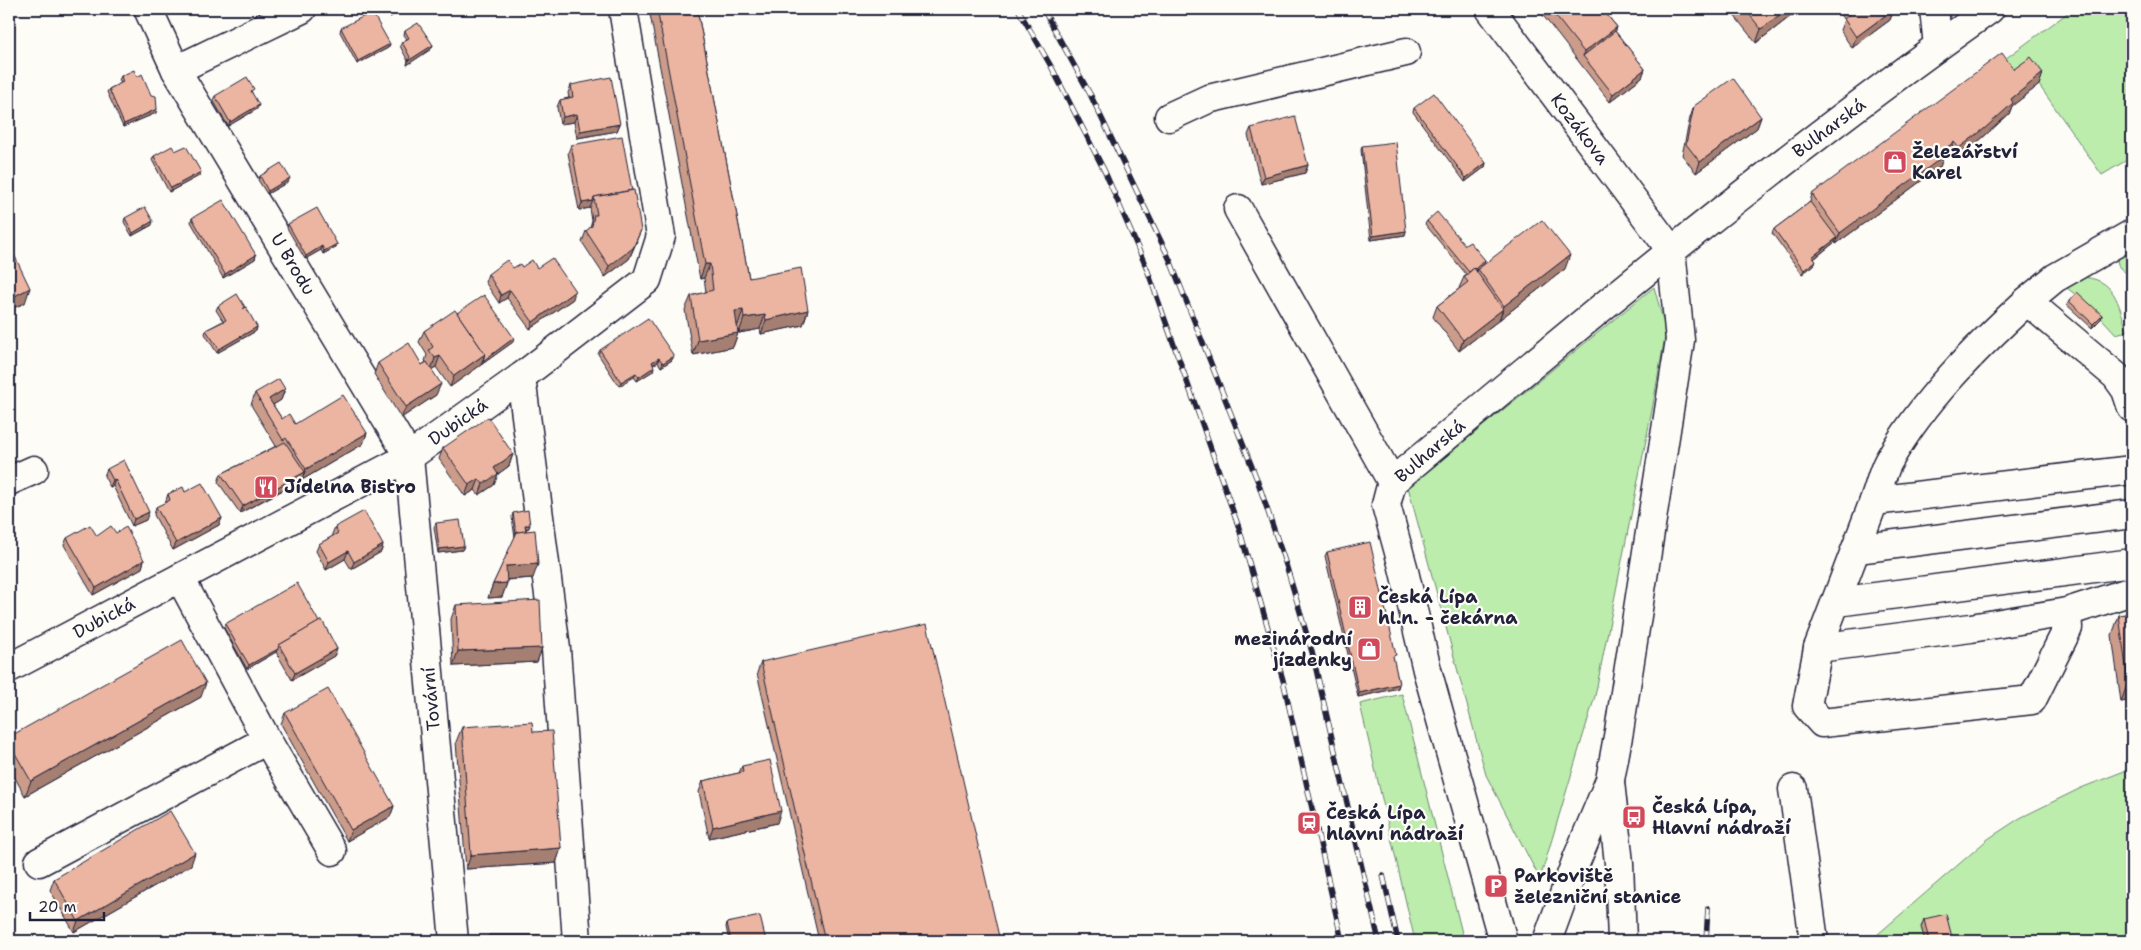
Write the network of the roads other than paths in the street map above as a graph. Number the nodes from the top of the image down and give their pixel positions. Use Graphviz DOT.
graph roads {
  1 [pos="148,9"];
  2 [pos="302,9"];
  3 [pos="623,9"];
  4 [pos="1490,9"];
  5 [pos="1934,9"];
  6 [pos="1990,9"];
  7 [pos="1938,46"];
  8 [pos="1406,52"];
  9 [pos="176,70"];
  10 [pos="1169,118"];
  11 [pos="1238,209"];
  12 [pos="2132,234"];
  13 [pos="1671,250"];
  14 [pos="2027,300"];
  15 [pos="521,378"];
  16 [pos="2132,408"];
  17 [pos="409,457"];
  18 [pos="34,470"];
  19 [pos="2132,470"];
  20 [pos="9,481"];
  21 [pos="1392,482"];
  22 [pos="1874,501"];
  23 [pos="2132,514"];
  24 [pos="1857,549"];
  25 [pos="2132,563"];
  26 [pos="180,578"];
  27 [pos="2132,591"];
  28 [pos="1837,602"];
  29 [pos="2067,612"];
  30 [pos="1818,648"];
  31 [pos="9,668"];
  32 [pos="267,740"];
  33 [pos="1610,780"];
  34 [pos="1793,789"];
  35 [pos="332,851"];
  36 [pos="39,862"];
  37 [pos="454,941"];
  38 [pos="577,941"];
  39 [pos="1503,941"];
  40 [pos="1547,941"];
  41 [pos="1622,941"];
  42 [pos="1814,941"];
  1 -- 9 [label="street, U Brodu"];
  2 -- 9 [label="street"];
  3 -- 15 [label="street, Dubická"];
  4 -- 13 [label="street, Kozákova"];
  5 -- 7 [label="street"];
  6 -- 7 [label="street, Bulharská"];
  7 -- 13 [label="street, Bulharská"];
  8 -- 10 [label="street"];
  9 -- 17 [label="street, U Brodu"];
  11 -- 21 [label="street"];
  12 -- 14 [label="street"];
  13 -- 21 [label="street, Bulharská"];
  13 -- 33 [label="street"];
  14 -- 16 [label="street"];
  14 -- 22 [label="street"];
  15 -- 17 [label="street, Dubická"];
  15 -- 38 [label="street"];
  17 -- 26 [label="street, Dubická"];
  17 -- 37 [label="street, Tovární"];
  18 -- 20 [label="street"];
  19 -- 22 [label="street"];
  21 -- 39 [label="street, Bulharská"];
  22 -- 24 [label="street"];
  23 -- 24 [label="street"];
  24 -- 28 [label="street"];
  25 -- 28 [label="street"];
  26 -- 31 [label="street, Dubická"];
  26 -- 32 [label="street"];
  27 -- 29 [label="street"];
  28 -- 30 [label="street"];
  29 -- 30 [label="street"];
  29 -- 30 [label="street"];
  32 -- 35 [label="street"];
  32 -- 36 [label="street"];
  33 -- 40 [label="street"];
  33 -- 41 [label="street"];
  34 -- 42 [label="street"];
}
